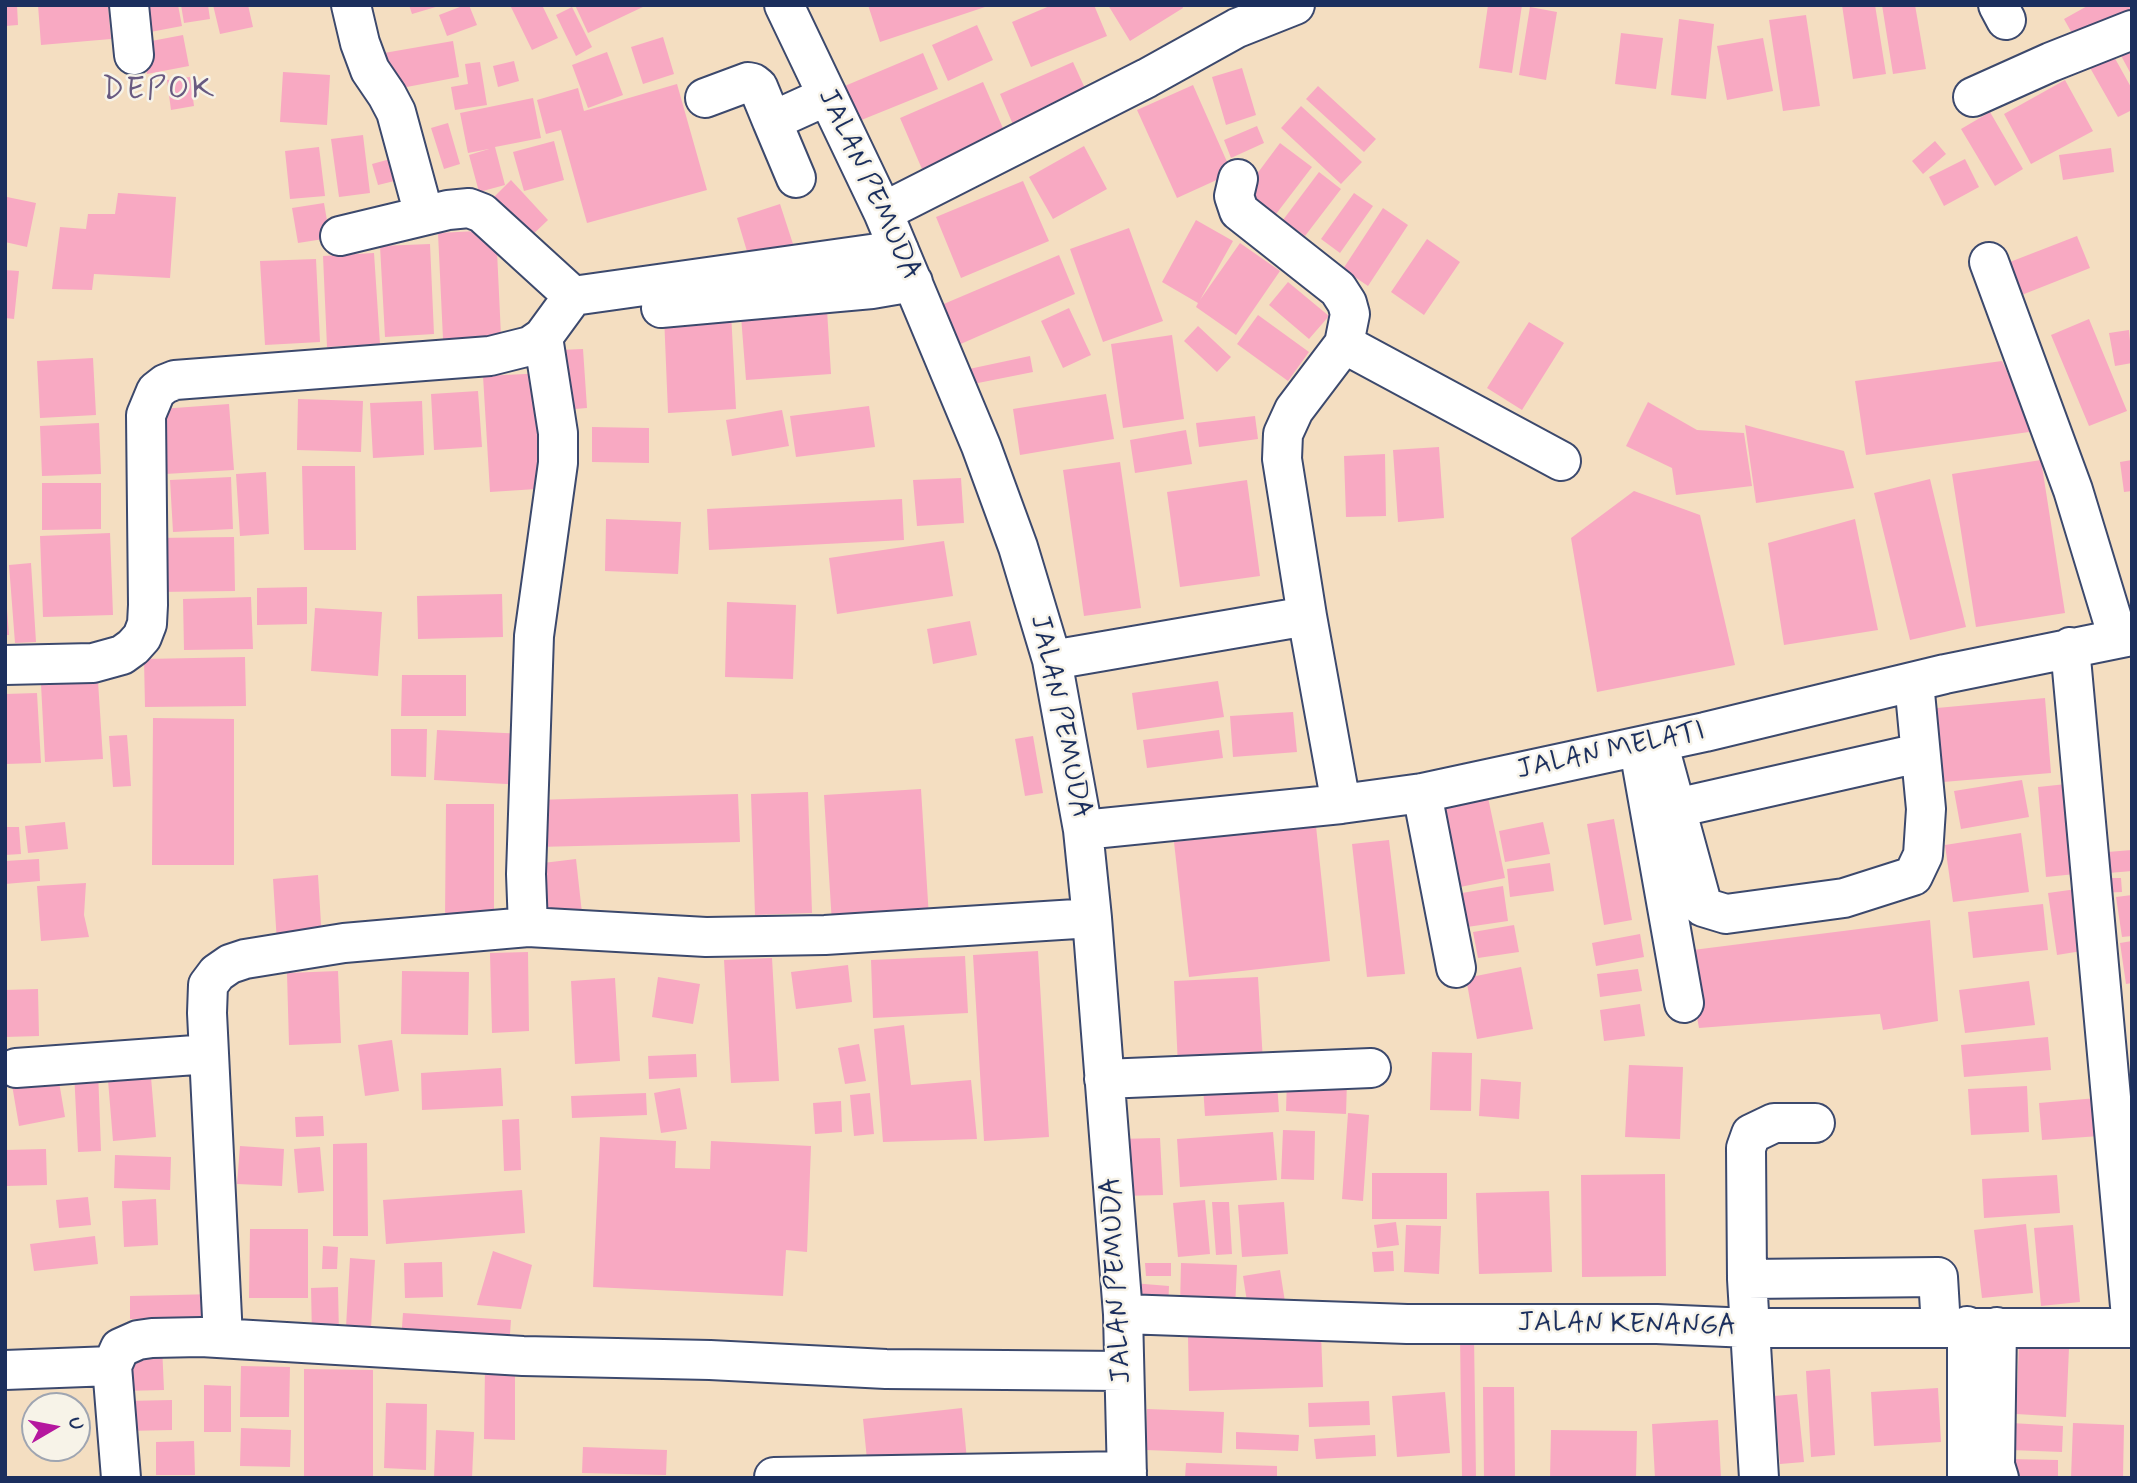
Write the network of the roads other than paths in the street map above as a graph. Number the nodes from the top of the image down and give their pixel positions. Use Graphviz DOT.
graph roads {
  1 [pos="129,5"];
  2 [pos="351,5"];
  3 [pos="784,5"];
  4 [pos="1295,5"];
  5 [pos="2132,30"];
  6 [pos="134,55"];
  7 [pos="827,96"];
  8 [pos="1973,97"];
  9 [pos="705,99"];
  10 [pos="772,121"];
  11 [pos="796,178"];
  12 [pos="1238,178"];
  13 [pos="883,212"];
  14 [pos="424,215"];
  15 [pos="340,236"];
  16 [pos="1989,262"];
  17 [pos="906,266"];
  18 [pos="573,296"];
  19 [pos="622,312"];
  20 [pos="543,337"];
  21 [pos="1343,344"];
  22 [pos="1561,461"];
  23 [pos="1307,616"];
  24 [pos="2125,637"];
  25 [pos="2070,647"];
  26 [pos="1052,660"];
  27 [pos="5,665"];
  28 [pos="1915,692"];
  29 [pos="1648,744"];
  30 [pos="1919,753"];
  31 [pos="1422,793"];
  32 [pos="1341,804"];
  33 [pos="1676,808"];
  34 [pos="1083,830"];
  35 [pos="1091,918"];
  36 [pos="528,927"];
  37 [pos="1456,968"];
  38 [pos="1684,1003"];
  39 [pos="209,1054"];
  40 [pos="16,1068"];
  41 [pos="1371,1068"];
  42 [pos="1104,1079"];
  43 [pos="1815,1123"];
  44 [pos="1747,1279"];
  45 [pos="1123,1314"];
  46 [pos="1969,1327"];
  47 [pos="1750,1328"];
  48 [pos="2132,1328"];
  49 [pos="223,1338"];
  50 [pos="112,1366"];
  51 [pos="5,1370"];
  52 [pos="1124,1371"];
  53 [pos="1127,1474"];
  54 [pos="774,1477"];
  55 [pos="121,1478"];
  56 [pos="1759,1478"];
  57 [pos="1967,1478"];
  58 [pos="1999,1478"];
  1 -- 6 [label="street"];
  2 -- 14 [label="street"];
  3 -- 7 [label="street, JALAN PEMUDA"];
  4 -- 13 [label="street"];
  5 -- 8 [label="street"];
  7 -- 10 [label="street"];
  7 -- 13 [label="street, JALAN PEMUDA"];
  9 -- 10 [label="street"];
  10 -- 11 [label="street"];
  12 -- 21 [label="street"];
  13 -- 17 [label="street, JALAN PEMUDA"];
  14 -- 15 [label="street"];
  14 -- 18 [label="street"];
  16 -- 24 [label="street"];
  17 -- 18 [label="street"];
  17 -- 19 [label="street"];
  17 -- 26 [label="street, JALAN PEMUDA"];
  18 -- 20 [label="street"];
  20 -- 27 [label="street"];
  20 -- 36 [label="street"];
  21 -- 22 [label="street"];
  21 -- 23 [label="street"];
  23 -- 26 [label="street"];
  23 -- 32 [label="street"];
  24 -- 25 [label="street, JALAN MELATI"];
  25 -- 28 [label="street, JALAN MELATI"];
  25 -- 48 [label="street"];
  26 -- 34 [label="street, JALAN PEMUDA"];
  28 -- 29 [label="street, JALAN MELATI"];
  28 -- 30 [label="street"];
  29 -- 31 [label="street, JALAN MELATI"];
  29 -- 33 [label="street"];
  29 -- 38 [label="street"];
  30 -- 33 [label="street"];
  30 -- 33 [label="street"];
  31 -- 32 [label="street, JALAN MELATI"];
  31 -- 37 [label="street"];
  32 -- 34 [label="street, JALAN MELATI"];
  34 -- 35 [label="street, JALAN PEMUDA"];
  35 -- 36 [label="street"];
  35 -- 42 [label="street, JALAN PEMUDA"];
  36 -- 39 [label="street"];
  39 -- 40 [label="street"];
  39 -- 49 [label="street"];
  41 -- 42 [label="street"];
  42 -- 45 [label="street, JALAN PEMUDA"];
  43 -- 44 [label="street"];
  44 -- 46 [label="street"];
  44 -- 47 [label="street"];
  45 -- 47 [label="street, JALAN KENANGA"];
  45 -- 52 [label="street, JALAN PEMUDA"];
  46 -- 47 [label="street, JALAN KENANGA"];
  46 -- 48 [label="street, JALAN KENANGA"];
  46 -- 57 [label="street"];
  46 -- 58 [label="street"];
  47 -- 56 [label="street"];
  49 -- 50 [label="street"];
  49 -- 52 [label="street"];
  50 -- 51 [label="street"];
  50 -- 55 [label="street"];
  52 -- 53 [label="street, JALAN PEMUDA"];
  53 -- 54 [label="street"];
}
